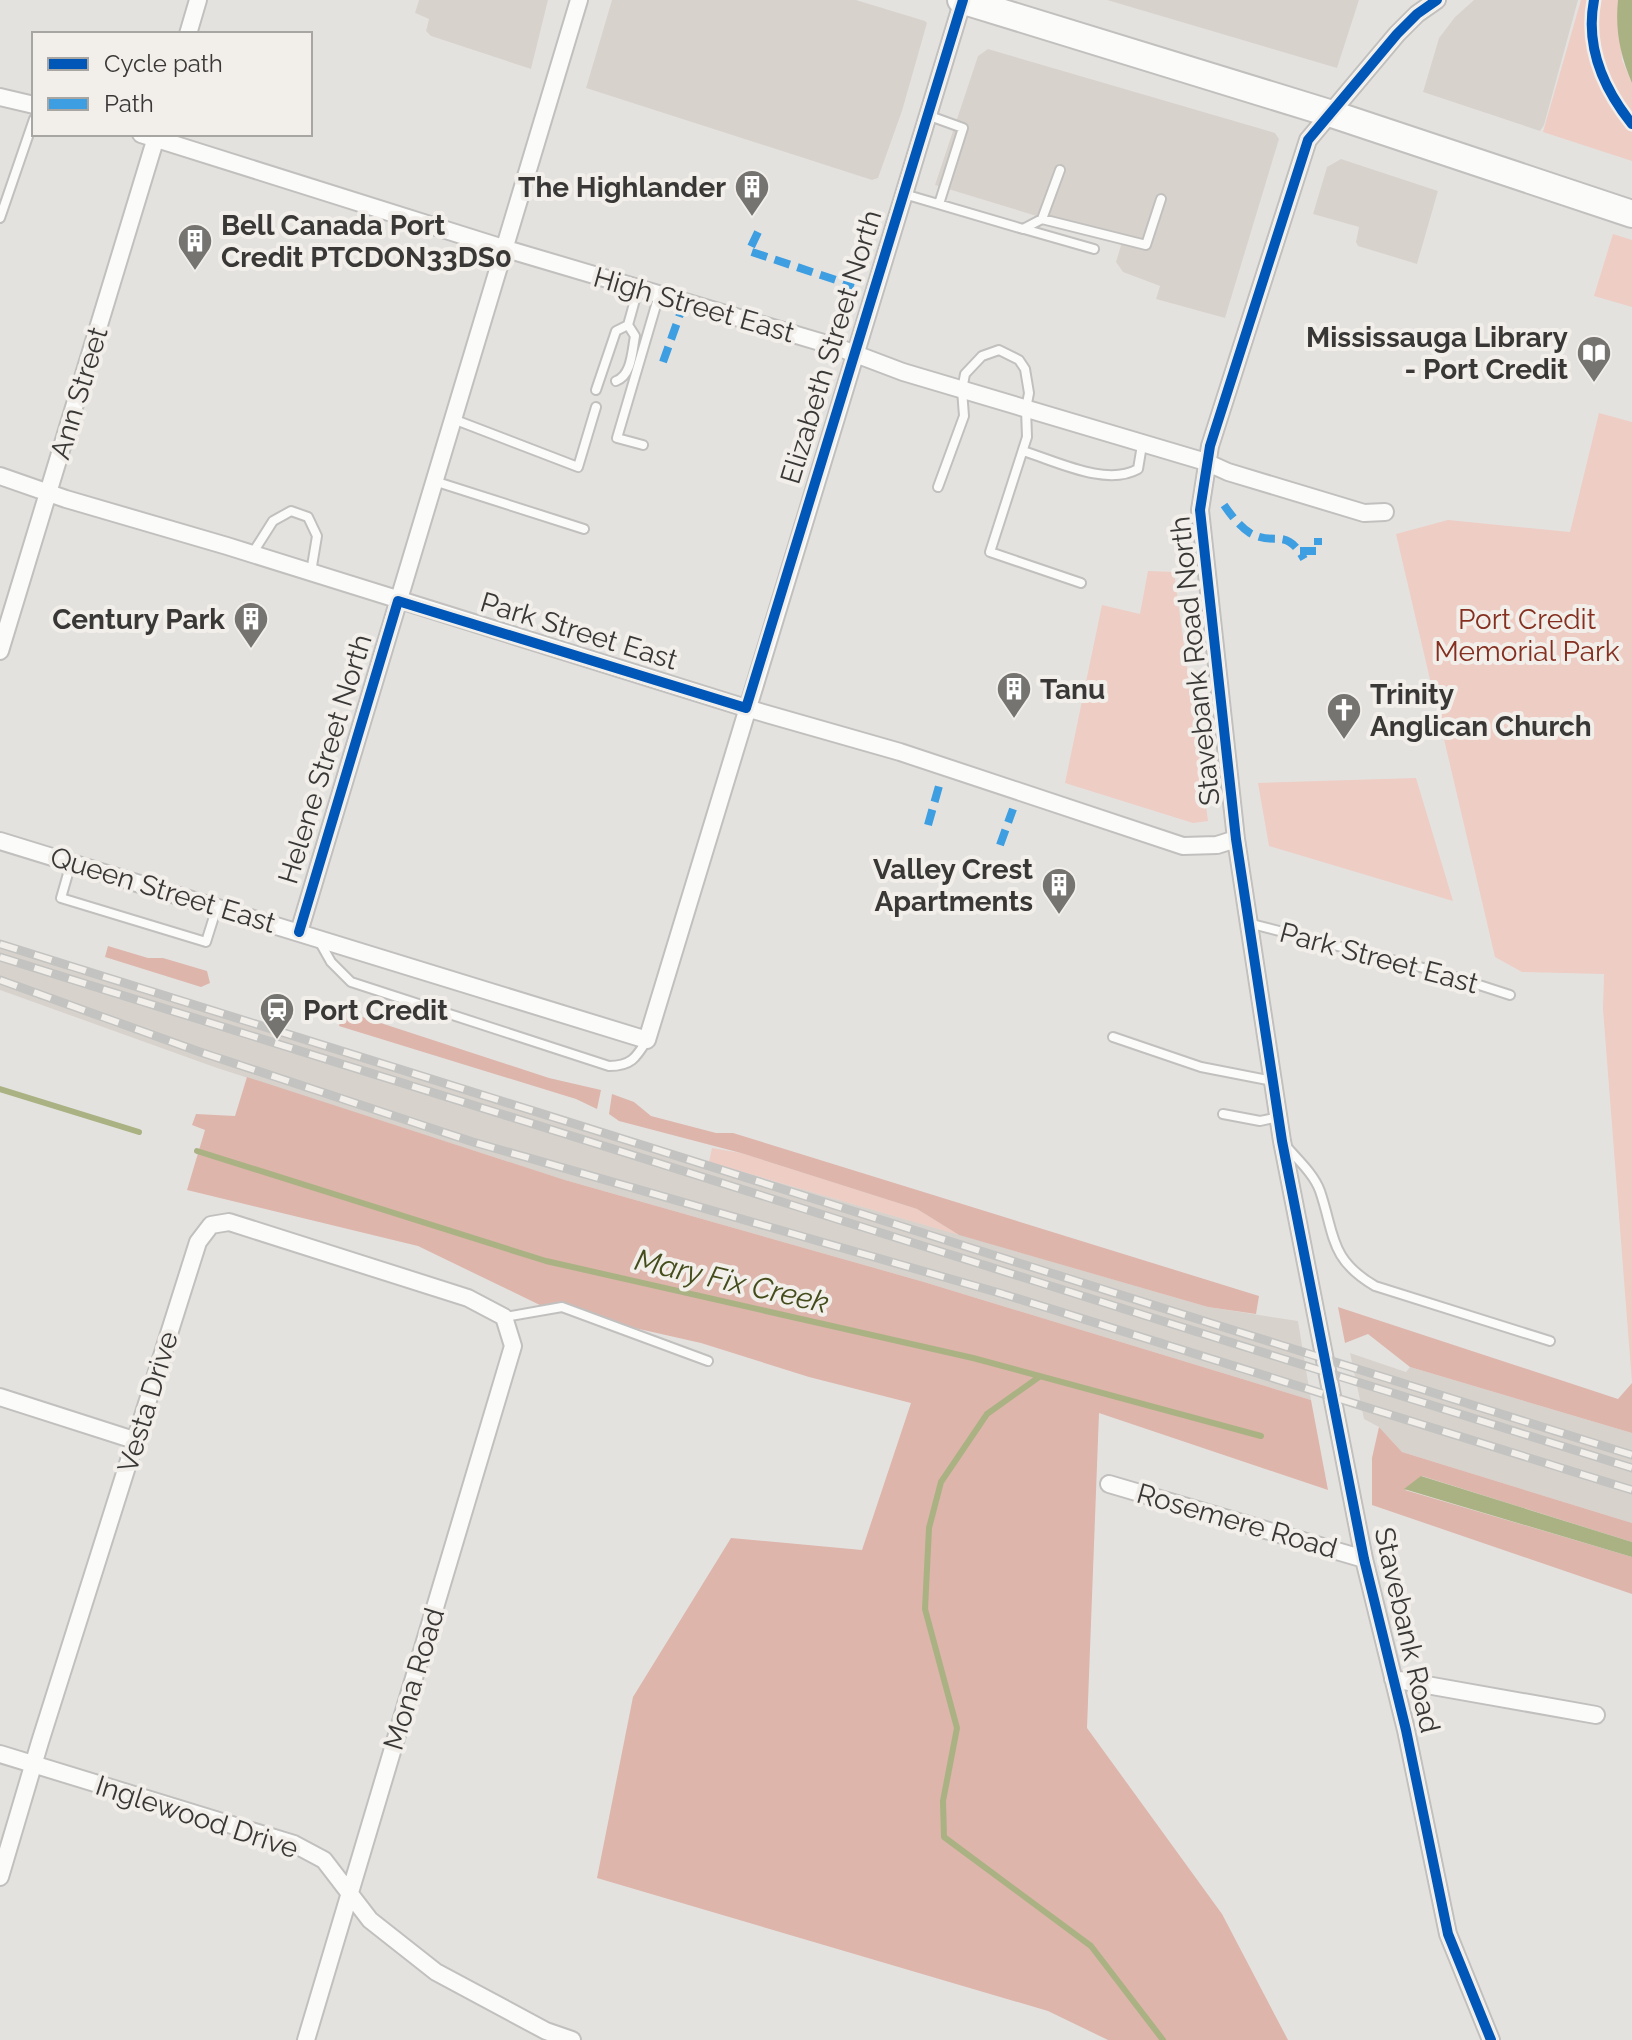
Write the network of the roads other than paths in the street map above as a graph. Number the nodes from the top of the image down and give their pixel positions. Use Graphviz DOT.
graph roads {
  1 [pos="198,0"];
  2 [pos="579,0"];
  3 [pos="962,0"];
  4 [pos="1437,0"];
  5 [pos="189,32"];
  6 [pos="0,97"];
  7 [pos="32,105"];
  8 [pos="1332,114"];
  9 [pos="927,115"];
  10 [pos="32,125"];
  11 [pos="151,136"];
  12 [pos="154,136"];
  13 [pos="1060,170"];
  14 [pos="903,194"];
  15 [pos="1161,199"];
  16 [pos="939,204"];
  17 [pos="1632,214"];
  18 [pos="0,218"];
  19 [pos="1042,219"];
  20 [pos="1023,229"];
  21 [pos="503,248"];
  22 [pos="1094,249"];
  23 [pos="638,289"];
  24 [pos="659,295"];
  25 [pos="628,325"];
  26 [pos="854,355"];
  27 [pos="616,381"];
  28 [pos="596,390"];
  29 [pos="962,390"];
  30 [pos="596,407"];
  31 [pos="1026,409"];
  32 [pos="452,419"];
  33 [pos="643,445"];
  34 [pos="1142,445"];
  35 [pos="1023,451"];
  36 [pos="1206,462"];
  37 [pos="0,476"];
  38 [pos="434,481"];
  39 [pos="938,487"];
  40 [pos="48,493"];
  41 [pos="1385,512"];
  42 [pos="584,529"];
  43 [pos="252,554"];
  44 [pos="311,573"];
  45 [pos="1081,583"];
  46 [pos="398,601"];
  47 [pos="0,651"];
  48 [pos="746,708"];
  49 [pos="1236,839"];
  50 [pos="0,841"];
  51 [pos="71,863"];
  52 [pos="217,907"];
  53 [pos="1247,923"];
  54 [pos="299,932"];
  55 [pos="318,938"];
  56 [pos="1510,995"];
  57 [pos="1113,1037"];
  58 [pos="647,1040"];
  59 [pos="1273,1081"];
  60 [pos="1223,1114"];
  61 [pos="1279,1117"];
  62 [pos="1282,1141"];
  63 [pos="1299,1223"];
  64 [pos="504,1317"];
  65 [pos="1550,1341"];
  66 [pos="708,1361"];
  67 [pos="0,1397"];
  68 [pos="137,1441"];
  69 [pos="1109,1484"];
  70 [pos="1364,1559"];
  71 [pos="1393,1679"];
  72 [pos="1596,1715"];
  73 [pos="0,1754"];
  74 [pos="35,1765"];
  75 [pos="0,1877"];
  76 [pos="350,1892"];
  77 [pos="306,2040"];
  78 [pos="572,2040"];
  79 [pos="1491,2040"];
  1 -- 5 [label="street"];
  2 -- 21 [label="street, Helene Street North"];
  3 -- 8 [label="main road"];
  3 -- 9 [label="street, Elizabeth Street North"];
  4 -- 8 [label="street, Stavebank Road North"];
  6 -- 7 [label="street"];
  8 -- 17 [label="main road"];
  8 -- 36 [label="street, Stavebank Road North"];
  9 -- 14 [label="street, Elizabeth Street North"];
  9 -- 16 [label="lane"];
  10 -- 18 [label="lane"];
  11 -- 40 [label="street, Ann Street"];
  12 -- 21 [label="street, High Street East"];
  13 -- 19 [label="lane"];
  14 -- 16 [label="lane"];
  14 -- 26 [label="street, Elizabeth Street North"];
  15 -- 19 [label="lane"];
  16 -- 20 [label="lane"];
  19 -- 20 [label="lane"];
  20 -- 22 [label="lane"];
  21 -- 23 [label="street, High Street East"];
  21 -- 32 [label="street, Helene Street North"];
  23 -- 24 [label="street, High Street East"];
  23 -- 25 [label="lane"];
  24 -- 26 [label="street, High Street East"];
  24 -- 33 [label="lane"];
  25 -- 27 [label="lane"];
  25 -- 28 [label="lane"];
  26 -- 29 [label="street, High Street East"];
  26 -- 48 [label="street, Elizabeth Street North"];
  29 -- 31 [label="street, High Street East"];
  29 -- 31 [label="lane"];
  29 -- 39 [label="lane"];
  30 -- 32 [label="lane"];
  31 -- 34 [label="street, High Street East"];
  31 -- 35 [label="lane"];
  32 -- 38 [label="street, Helene Street North"];
  34 -- 35 [label="lane"];
  34 -- 36 [label="street, High Street East"];
  35 -- 45 [label="lane"];
  36 -- 41 [label="street, High Street East"];
  36 -- 49 [label="street, Stavebank Road North"];
  37 -- 40 [label="street, Park Street East"];
  38 -- 42 [label="lane"];
  38 -- 46 [label="street, Helene Street North"];
  40 -- 43 [label="street, Park Street East"];
  40 -- 47 [label="street, Ann Street"];
  43 -- 44 [label="street, Park Street East"];
  43 -- 44 [label="lane"];
  44 -- 46 [label="street, Park Street East"];
  46 -- 48 [label="street, Park Street East"];
  46 -- 54 [label="street, Helene Street North"];
  48 -- 49 [label="street, Park Street East"];
  48 -- 58 [label="street, Elizabeth Street North"];
  49 -- 53 [label="street, Stavebank Road North"];
  50 -- 51 [label="street, Queen Street East"];
  51 -- 52 [label="street, Queen Street East"];
  51 -- 52 [label="lane"];
  52 -- 54 [label="street, Queen Street East"];
  53 -- 56 [label="lane, Park Street East"];
  53 -- 59 [label="street, Stavebank Road North"];
  54 -- 55 [label="street, Queen Street East"];
  55 -- 58 [label="street, Queen Street East"];
  55 -- 58 [label="lane"];
  57 -- 59 [label="lane"];
  59 -- 61 [label="street, Stavebank Road North"];
  60 -- 61 [label="lane"];
  61 -- 62 [label="street, Stavebank Road North"];
  62 -- 63 [label="street, Stavebank Road North"];
  62 -- 65 [label="lane"];
  63 -- 70 [label="street, Stavebank Road"];
  64 -- 66 [label="lane"];
  64 -- 68 [label="street, Vesta Drive"];
  64 -- 76 [label="street, Mona Road"];
  67 -- 68 [label="street"];
  68 -- 74 [label="street, Vesta Drive"];
  69 -- 70 [label="street, Rosemere Road"];
  70 -- 71 [label="street, Stavebank Road"];
  71 -- 72 [label="street"];
  71 -- 79 [label="street, Stavebank Road"];
  73 -- 74 [label="street, Inglewood Drive"];
  74 -- 75 [label="street, Vesta Drive"];
  74 -- 76 [label="street, Inglewood Drive"];
  76 -- 77 [label="street, Mona Road"];
  76 -- 78 [label="street, Inglewood Drive"];
}
